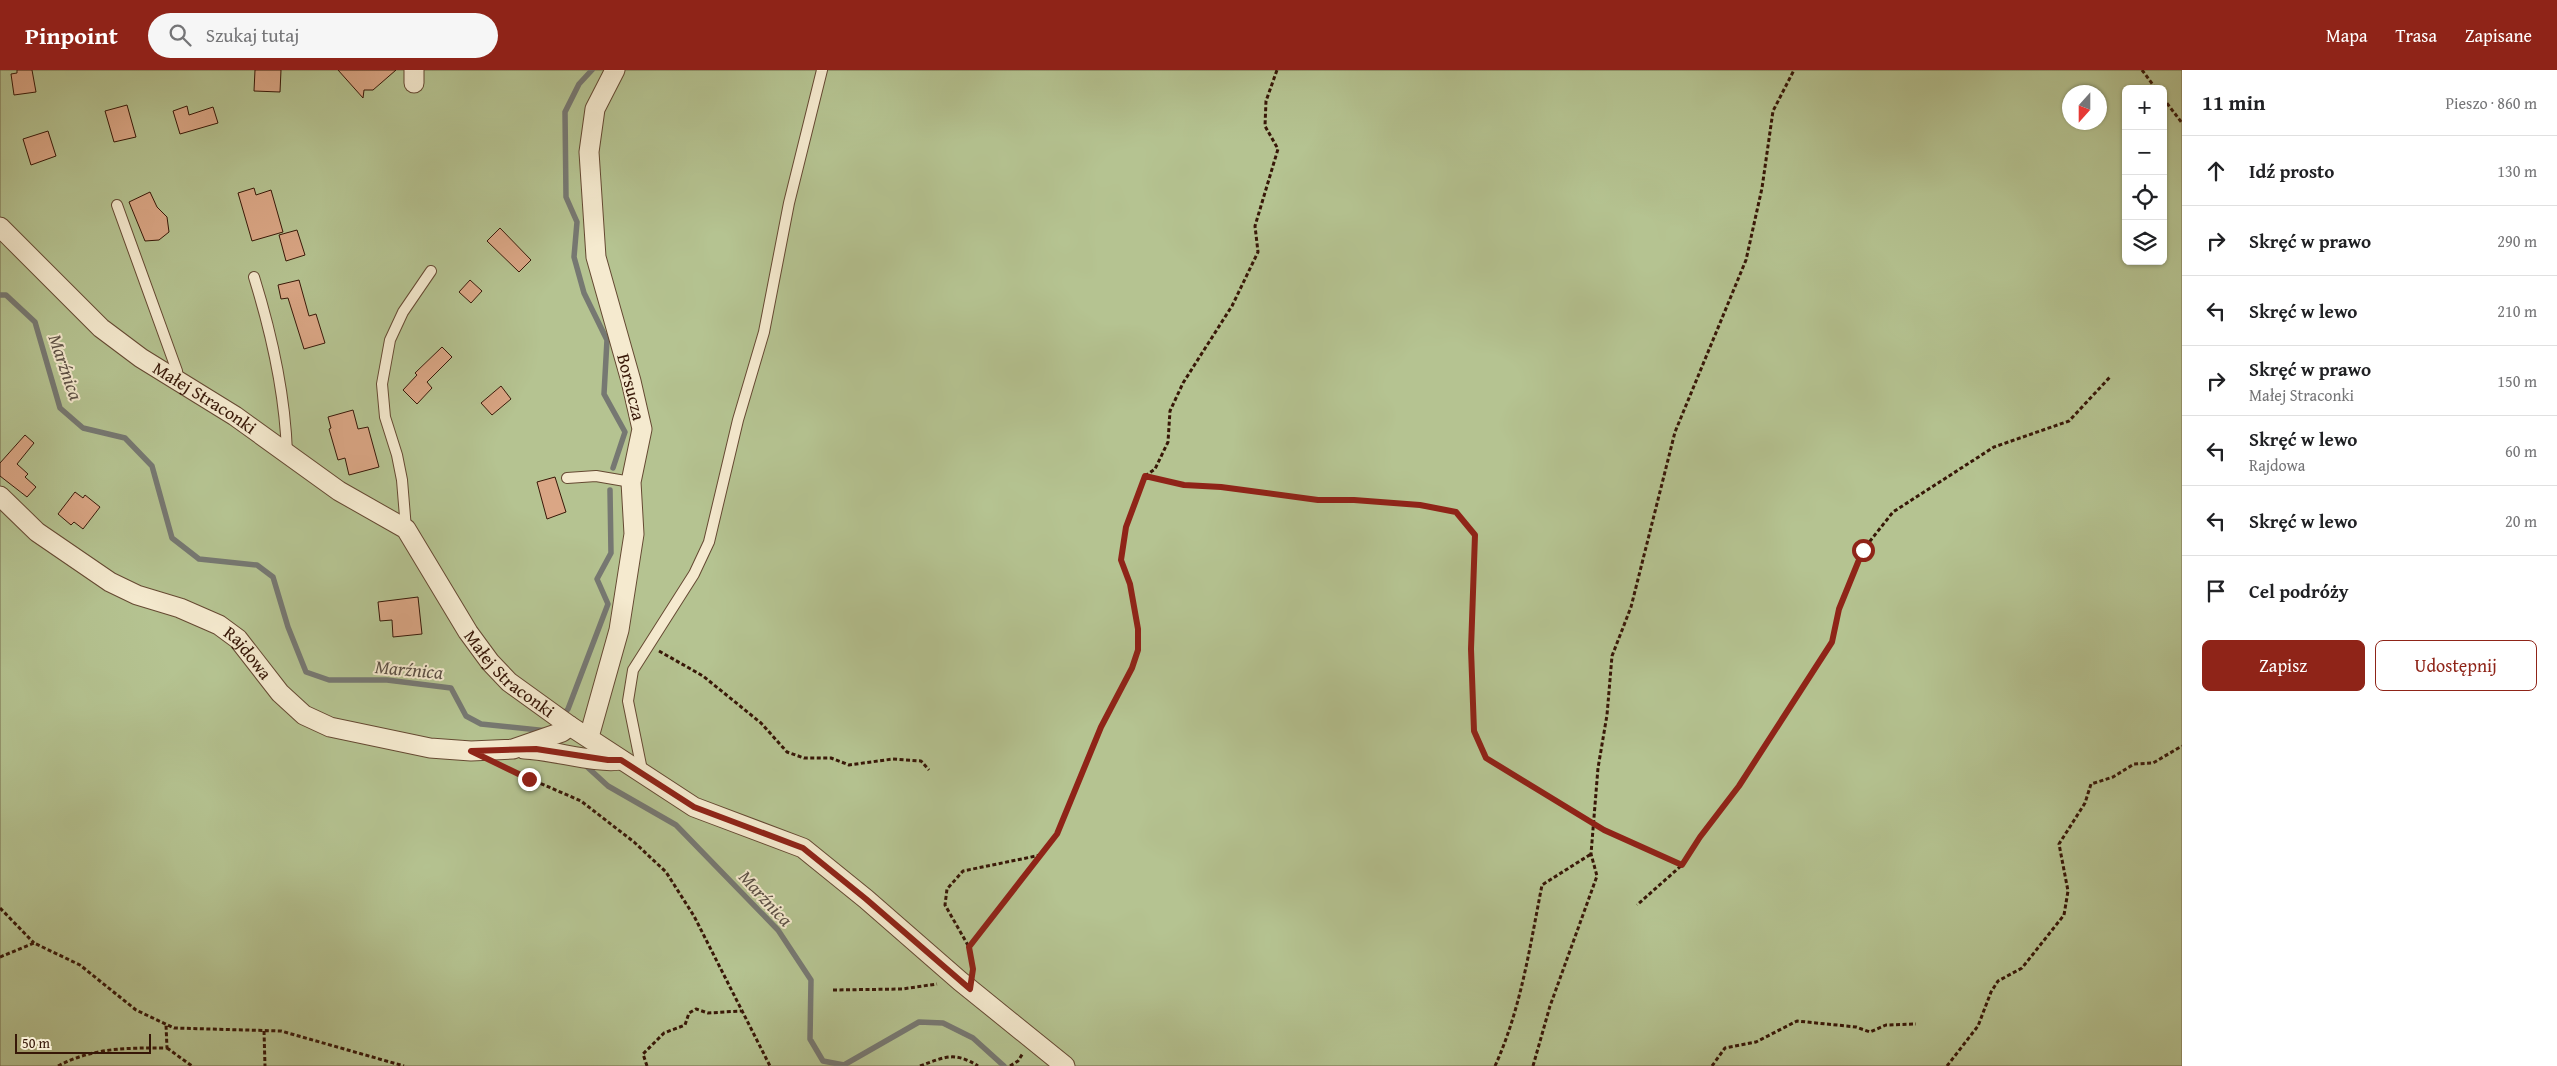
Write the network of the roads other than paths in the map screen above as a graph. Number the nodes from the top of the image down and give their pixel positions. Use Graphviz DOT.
graph roads {
  1 [pos="615,70"];
  2 [pos="822,70"];
  3 [pos="117,205"];
  4 [pos="0,227"];
  5 [pos="430,271"];
  6 [pos="254,277"];
  7 [pos="178,383"];
  8 [pos="287,453"];
  9 [pos="567,478"];
  10 [pos="630,482"];
  11 [pos="0,496"];
  12 [pos="406,529"];
  13 [pos="566,729"];
  14 [pos="589,737"];
  15 [pos="520,746"];
  16 [pos="621,760"];
  17 [pos="643,775"];
  18 [pos="1065,1066"];
  1 -- 10 [label="street, Borsucza"];
  2 -- 17 [label="lane"];
  3 -- 7 [label="lane"];
  4 -- 7 [label="street, Małej Straconki"];
  5 -- 12 [label="lane"];
  6 -- 8 [label="lane"];
  7 -- 8 [label="street, Małej Straconki"];
  8 -- 12 [label="street, Małej Straconki"];
  9 -- 10 [label="lane"];
  10 -- 14 [label="street, Borsucza"];
  11 -- 15 [label="street, Rajdowa"];
  12 -- 13 [label="street, Małej Straconki"];
  13 -- 14 [label="street, Małej Straconki"];
  13 -- 15 [label="street, Rajdowa"];
  14 -- 16 [label="street, Małej Straconki"];
  15 -- 16 [label="street, Rajdowa"];
  16 -- 17 [label="street, Małej Straconki"];
  17 -- 18 [label="street, Małej Straconki"];
}
